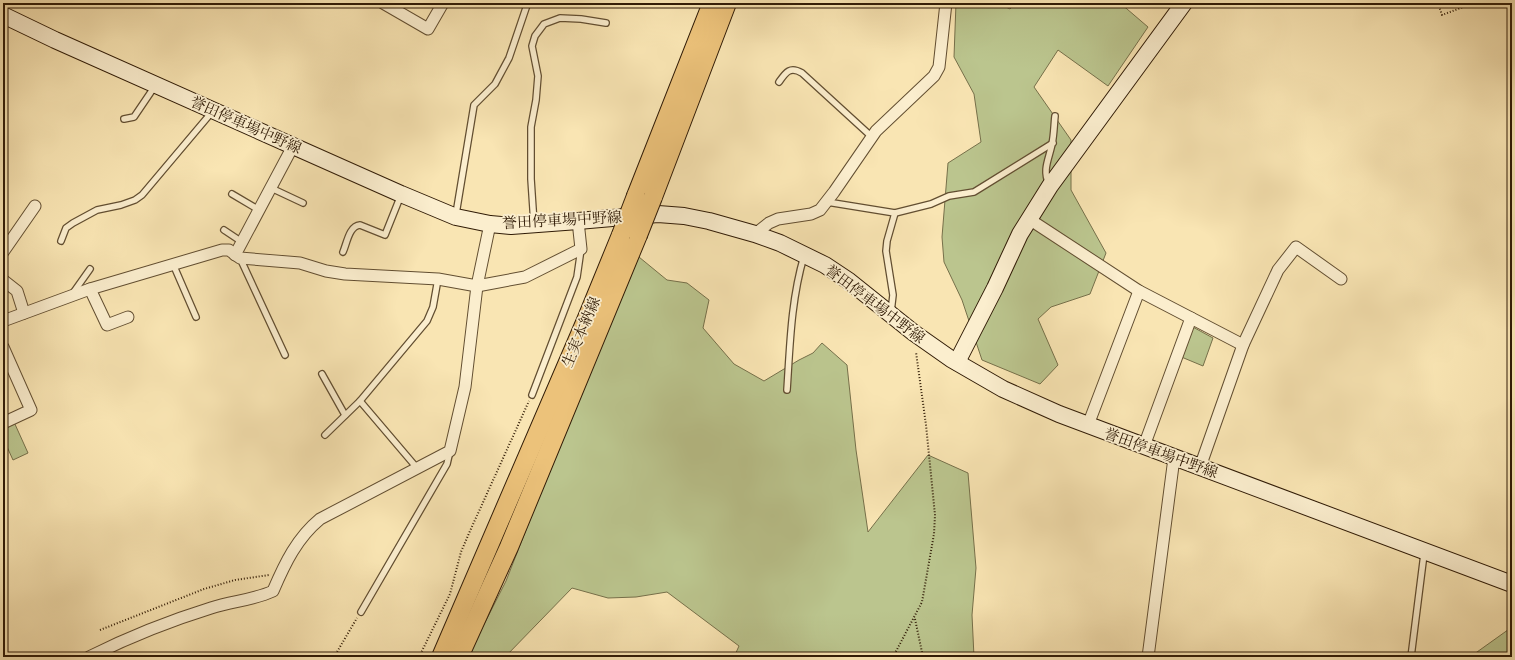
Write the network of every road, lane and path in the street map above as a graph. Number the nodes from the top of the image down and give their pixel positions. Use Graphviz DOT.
graph roads {
  1 [pos="383,3"];
  2 [pos="443,3"];
  3 [pos="712,3"];
  4 [pos="727,3"];
  5 [pos="946,3"];
  6 [pos="1184,3"];
  7 [pos="1438,3"];
  8 [pos="1474,3"];
  9 [pos="527,5"];
  10 [pos="3,15"];
  11 [pos="606,23"];
  12 [pos="779,82"];
  13 [pos="156,85"];
  14 [pos="213,111"];
  15 [pos="1054,116"];
  16 [pos="124,119"];
  17 [pos="872,137"];
  18 [pos="1053,143"];
  19 [pos="293,146"];
  20 [pos="1050,186"];
  21 [pos="271,188"];
  22 [pos="232,194"];
  23 [pos="401,194"];
  24 [pos="644,196"];
  25 [pos="827,202"];
  26 [pos="303,203"];
  27 [pos="35,206"];
  28 [pos="259,210"];
  29 [pos="895,213"];
  30 [pos="456,217"];
  31 [pos="1029,219"];
  32 [pos="578,221"];
  33 [pos="490,224"];
  34 [pos="534,224"];
  35 [pos="224,230"];
  36 [pos="755,234"];
  37 [pos="629,235"];
  38 [pos="61,241"];
  39 [pos="242,242"];
  40 [pos="581,249"];
  41 [pos="3,252"];
  42 [pos="343,252"];
  43 [pos="804,254"];
  44 [pos="238,256"];
  45 [pos="173,264"];
  46 [pos="90,269"];
  47 [pos="438,279"];
  48 [pos="1341,279"];
  49 [pos="3,280"];
  50 [pos="477,286"];
  51 [pos="90,289"];
  52 [pos="1139,290"];
  53 [pos="72,295"];
  54 [pos="24,313"];
  55 [pos="891,314"];
  56 [pos="128,317"];
  57 [pos="196,317"];
  58 [pos="1191,318"];
  59 [pos="3,321"];
  60 [pos="914,333"];
  61 [pos="1243,345"];
  62 [pos="3,347"];
  63 [pos="285,355"];
  64 [pos="957,362"];
  65 [pos="7,366"];
  66 [pos="322,374"];
  67 [pos="787,390"];
  68 [pos="532,395"];
  69 [pos="360,401"];
  70 [pos="345,415"];
  71 [pos="3,423"];
  72 [pos="1088,425"];
  73 [pos="325,435"];
  74 [pos="1144,446"];
  75 [pos="450,451"];
  76 [pos="1174,458"];
  77 [pos="1200,467"];
  78 [pos="417,468"];
  79 [pos="1425,551"];
  80 [pos="280,573"];
  81 [pos="1512,584"];
  82 [pos="361,612"];
  83 [pos="914,618"];
  84 [pos="100,630"];
  85 [pos="91,657"];
  86 [pos="334,657"];
  87 [pos="419,657"];
  88 [pos="441,657"];
  89 [pos="459,657"];
  90 [pos="893,657"];
  91 [pos="923,657"];
  92 [pos="1148,657"];
  93 [pos="1411,657"];
  1 -- 2 [label="street"];
  3 -- 24 [label="main road, 生実本納線"];
  4 -- 24 [label="main road, 生実本納線"];
  5 -- 17 [label="street"];
  6 -- 20 [label="main road"];
  7 -- 8 [label="path"];
  9 -- 30 [label="lane"];
  10 -- 13 [label="main road, 誉田停車場中野線"];
  11 -- 34 [label="lane"];
  12 -- 17 [label="lane"];
  13 -- 14 [label="main road, 誉田停車場中野線"];
  13 -- 16 [label="lane"];
  14 -- 19 [label="main road, 誉田停車場中野線"];
  14 -- 38 [label="lane"];
  15 -- 18 [label="lane"];
  17 -- 25 [label="street"];
  18 -- 20 [label="lane"];
  18 -- 29 [label="lane"];
  19 -- 21 [label="street"];
  19 -- 23 [label="main road, 誉田停車場中野線"];
  20 -- 31 [label="main road"];
  21 -- 26 [label="lane"];
  21 -- 28 [label="street"];
  22 -- 28 [label="lane"];
  23 -- 30 [label="main road, 誉田停車場中野線"];
  23 -- 42 [label="lane"];
  24 -- 37 [label="main road, 生実本納線, bridge"];
  25 -- 29 [label="lane"];
  25 -- 36 [label="street"];
  27 -- 41 [label="street"];
  28 -- 39 [label="street"];
  29 -- 55 [label="lane"];
  30 -- 33 [label="main road, 誉田停車場中野線"];
  31 -- 52 [label="street"];
  31 -- 64 [label="main road"];
  32 -- 34 [label="main road, 誉田停車場中野線"];
  32 -- 36 [label="main road, 誉田停車場中野線"];
  32 -- 40 [label="street"];
  33 -- 34 [label="main road, 誉田停車場中野線"];
  33 -- 50 [label="street"];
  35 -- 39 [label="lane"];
  36 -- 43 [label="main road, 誉田停車場中野線"];
  37 -- 88 [label="main road, 生実本納線"];
  37 -- 89 [label="main road, 生実本納線"];
  39 -- 44 [label="street"];
  40 -- 50 [label="street"];
  40 -- 68 [label="lane"];
  43 -- 55 [label="main road, 誉田停車場中野線"];
  43 -- 67 [label="lane"];
  44 -- 45 [label="street"];
  44 -- 47 [label="street"];
  44 -- 63 [label="lane"];
  45 -- 51 [label="street"];
  45 -- 57 [label="lane"];
  46 -- 53 [label="lane"];
  47 -- 50 [label="street"];
  47 -- 69 [label="lane"];
  48 -- 61 [label="street"];
  49 -- 54 [label="street"];
  50 -- 75 [label="street"];
  51 -- 53 [label="street"];
  51 -- 56 [label="street"];
  52 -- 58 [label="street"];
  52 -- 72 [label="street"];
  53 -- 54 [label="street"];
  54 -- 59 [label="street"];
  55 -- 60 [label="main road, 誉田停車場中野線"];
  58 -- 61 [label="street"];
  58 -- 74 [label="street"];
  60 -- 64 [label="main road, 誉田停車場中野線"];
  60 -- 83 [label="path"];
  61 -- 77 [label="street"];
  62 -- 65 [label="street"];
  64 -- 72 [label="main road, 誉田停車場中野線"];
  65 -- 71 [label="street"];
  66 -- 70 [label="lane"];
  68 -- 87 [label="path"];
  69 -- 70 [label="lane"];
  69 -- 78 [label="lane"];
  70 -- 73 [label="lane"];
  72 -- 74 [label="main road, 誉田停車場中野線"];
  74 -- 76 [label="main road, 誉田停車場中野線"];
  75 -- 78 [label="street"];
  75 -- 82 [label="lane"];
  76 -- 77 [label="main road, 誉田停車場中野線"];
  76 -- 92 [label="street"];
  77 -- 79 [label="main road, 誉田停車場中野線"];
  78 -- 80 [label="street"];
  79 -- 81 [label="main road, 誉田停車場中野線"];
  79 -- 93 [label="lane"];
  80 -- 84 [label="path"];
  80 -- 85 [label="street"];
  82 -- 86 [label="path"];
  83 -- 90 [label="path"];
  83 -- 91 [label="path"];
}
